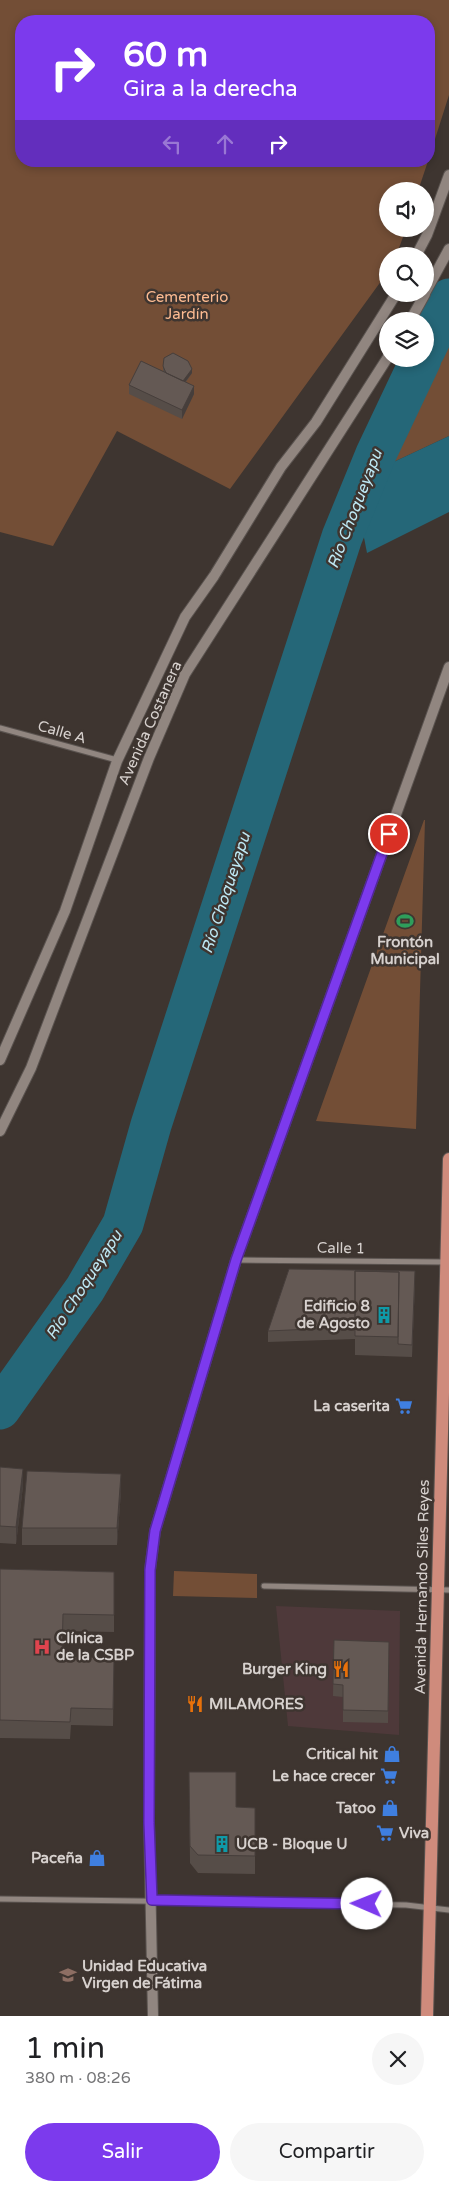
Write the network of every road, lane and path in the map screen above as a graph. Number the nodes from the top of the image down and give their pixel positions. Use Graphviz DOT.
graph roads {
  1 [pos="449,175"];
  2 [pos="421,247"];
  3 [pos="449,249"];
  4 [pos="434,277"];
  5 [pos="391,302"];
  6 [pos="382,367"];
  7 [pos="449,667"];
  8 [pos="0,728"];
  9 [pos="117,761"];
  10 [pos="0,1060"];
  11 [pos="0,1131"];
  12 [pos="449,1159"];
  13 [pos="236,1260"];
  14 [pos="446,1262"];
  15 [pos="264,1586"];
  16 [pos="444,1590"];
  17 [pos="0,1899"];
  18 [pos="152,1900"];
  19 [pos="430,1907"];
  20 [pos="449,1910"];
  21 [pos="153,2016"];
  22 [pos="427,2016"];
  1 -- 2 [label="main road"];
  3 -- 4 [label="main road"];
  5 -- 9 [label="main road, Avenida Costanera"];
  6 -- 11 [label="main road, Avenida Costanera"];
  7 -- 13 [label="main road"];
  8 -- 9 [label="street, Calle A"];
  9 -- 10 [label="main road, Avenida Costanera"];
  12 -- 14 [label="main road, Avenida Hernando Siles Reyes"];
  13 -- 14 [label="street, Calle 1"];
  13 -- 18 [label="main road"];
  14 -- 16 [label="main road, Avenida Hernando Siles Reyes"];
  15 -- 16 [label="street"];
  16 -- 19 [label="main road, Avenida Hernando Siles Reyes"];
  17 -- 18 [label="street"];
  18 -- 19 [label="street"];
  18 -- 21 [label="main road"];
  19 -- 20 [label="street"];
  19 -- 22 [label="main road, Avenida Hernando Siles Reyes"];
}
